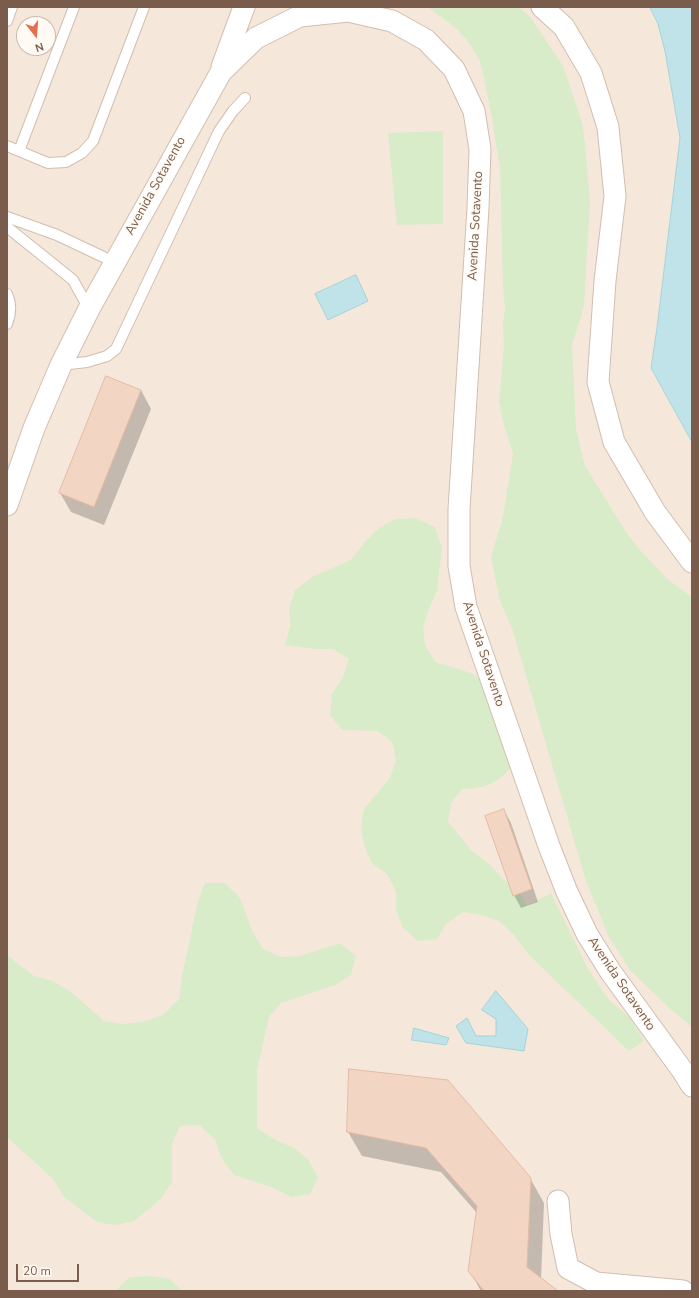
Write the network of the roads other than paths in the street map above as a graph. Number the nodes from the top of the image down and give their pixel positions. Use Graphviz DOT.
graph roads {
  1 [pos="12,7"];
  2 [pos="74,7"];
  3 [pos="144,7"];
  4 [pos="244,7"];
  5 [pos="542,7"];
  6 [pos="7,21"];
  7 [pos="220,72"];
  8 [pos="245,98"];
  9 [pos="7,146"];
  10 [pos="19,151"];
  11 [pos="7,217"];
  12 [pos="7,228"];
  13 [pos="114,262"];
  14 [pos="7,294"];
  15 [pos="89,309"];
  16 [pos="7,324"];
  17 [pos="61,365"];
  18 [pos="7,505"];
  19 [pos="692,562"];
  20 [pos="692,1086"];
  21 [pos="558,1201"];
  22 [pos="640,1289"];
  23 [pos="683,1291"];
  1 -- 6 [label="lane"];
  2 -- 10 [label="lane"];
  3 -- 10 [label="lane"];
  4 -- 7 [label="street"];
  5 -- 19 [label="street"];
  7 -- 13 [label="street, Avenida Sotavento"];
  7 -- 20 [label="street, Avenida Sotavento"];
  8 -- 17 [label="lane"];
  9 -- 10 [label="lane"];
  11 -- 13 [label="lane"];
  12 -- 15 [label="lane"];
  13 -- 15 [label="street, Avenida Sotavento"];
  14 -- 16 [label="lane"];
  15 -- 17 [label="street, Avenida Sotavento"];
  17 -- 18 [label="street, Avenida Sotavento"];
  21 -- 22 [label="street"];
  22 -- 23 [label="street"];
}
